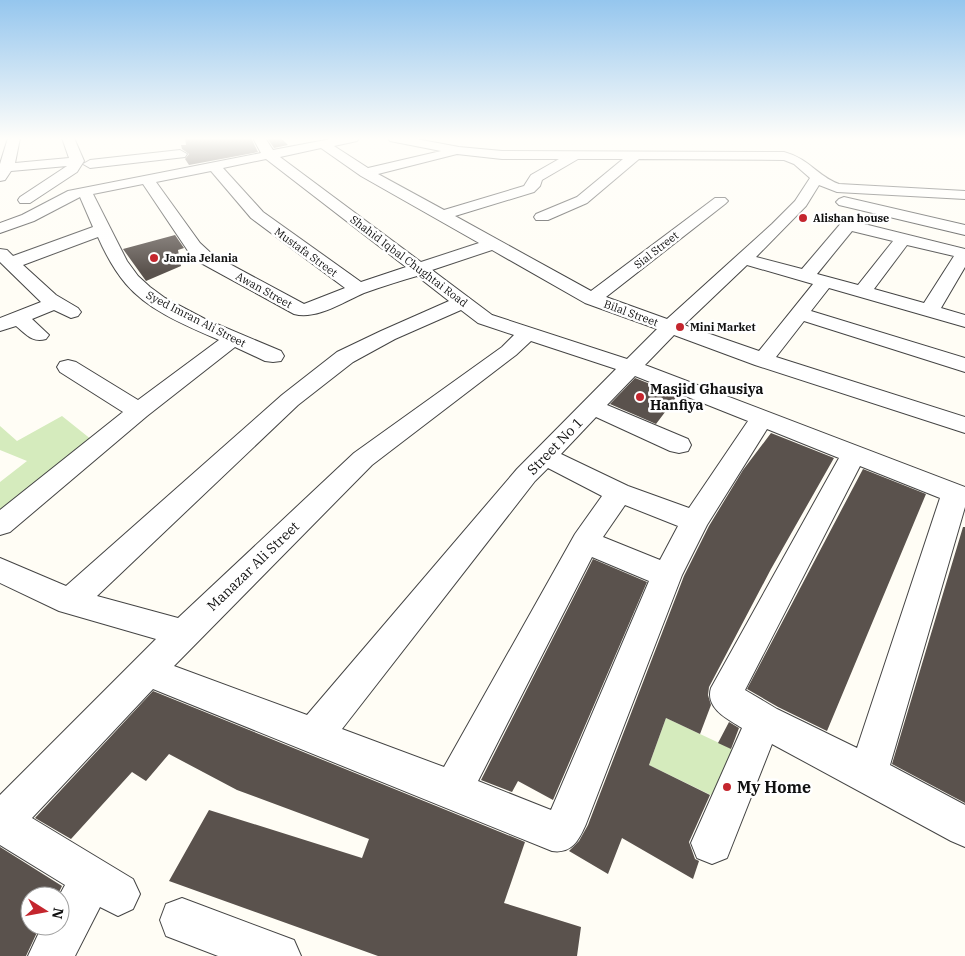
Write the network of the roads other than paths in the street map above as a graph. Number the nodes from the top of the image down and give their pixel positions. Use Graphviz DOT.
graph roads {
  1 [pos="52,183"];
  2 [pos="130,183"];
  3 [pos="149,183"];
  4 [pos="229,183"];
  5 [pos="305,183"];
  6 [pos="384,183"];
  7 [pos="534,183"];
  8 [pos="603,183"];
  9 [pos="813,183"];
  10 [pos="827,183"];
  11 [pos="892,183"];
  12 [pos="965,186"];
  13 [pos="85,192"];
  14 [pos="965,195"];
  15 [pos="498,198"];
  16 [pos="25,200"];
  17 [pos="720,201"];
  18 [pos="844,202"];
  19 [pos="443,215"];
  20 [pos="542,217"];
  21 [pos="566,226"];
  22 [pos="0,228"];
  23 [pos="104,228"];
  24 [pos="965,230"];
  25 [pos="903,239"];
  26 [pos="493,244"];
  27 [pos="964,254"];
  28 [pos="5,258"];
  29 [pos="744,259"];
  30 [pos="418,268"];
  31 [pos="806,276"];
  32 [pos="825,281"];
  33 [pos="359,289"];
  34 [pos="862,292"];
  35 [pos="592,299"];
  36 [pos="464,302"];
  37 [pos="930,311"];
  38 [pos="800,314"];
  39 [pos="19,318"];
  40 [pos="965,321"];
  41 [pos="0,325"];
  42 [pos="670,327"];
  43 [pos="528,333"];
  44 [pos="39,335"];
  45 [pos="234,339"];
  46 [pos="273,356"];
  47 [pos="763,360"];
  48 [pos="965,365"];
  49 [pos="68,367"];
  50 [pos="631,367"];
  51 [pos="592,407"];
  52 [pos="139,411"];
  53 [pos="762,418"];
  54 [pos="965,425"];
  55 [pos="678,444"];
  56 [pos="854,454"];
  57 [pos="545,456"];
  58 [pos="619,493"];
  59 [pos="960,495"];
  60 [pos="695,521"];
  61 [pos="0,525"];
  62 [pos="585,542"];
  63 [pos="0,570"];
  64 [pos="667,575"];
  65 [pos="70,602"];
  66 [pos="184,633"];
  67 [pos="148,671"];
  68 [pos="764,720"];
  69 [pos="314,735"];
  70 [pos="868,773"];
  71 [pos="453,790"];
  72 [pos="0,823"];
  73 [pos="965,827"];
  74 [pos="712,844"];
  75 [pos="182,920"];
  76 [pos="51,956"];
  77 [pos="278,956"];
  1 -- 16 [label="street"];
  2 -- 13 [label="street"];
  3 -- 33 [label="street, Awan Street"];
  4 -- 33 [label="street, Mustafa Street"];
  5 -- 30 [label="street, Shahid Iqbal Chughtai Road"];
  6 -- 19 [label="street, Bilal Street"];
  7 -- 15 [label="street"];
  8 -- 20 [label="street"];
  9 -- 29 [label="street, Street No 1"];
  10 -- 14 [label="street"];
  11 -- 12 [label="street"];
  13 -- 22 [label="street"];
  13 -- 23 [label="street, Syed Imran Ali Street"];
  15 -- 19 [label="street"];
  15 -- 20 [label="street"];
  17 -- 35 [label="street, Sial Street"];
  18 -- 24 [label="street"];
  19 -- 26 [label="street, Bilal Street"];
  20 -- 21 [label="street"];
  23 -- 28 [label="street"];
  23 -- 45 [label="street, Syed Imran Ali Street"];
  25 -- 27 [label="street"];
  25 -- 31 [label="street"];
  25 -- 34 [label="street"];
  26 -- 30 [label="street"];
  26 -- 35 [label="street, Bilal Street"];
  27 -- 37 [label="street"];
  28 -- 39 [label="street"];
  29 -- 31 [label="street"];
  29 -- 42 [label="street, Street No 1"];
  30 -- 33 [label="street"];
  30 -- 36 [label="street, Shahid Iqbal Chughtai Road"];
  31 -- 32 [label="street"];
  32 -- 34 [label="street"];
  32 -- 38 [label="street"];
  34 -- 37 [label="street"];
  35 -- 42 [label="street, Bilal Street"];
  36 -- 43 [label="street, Shahid Iqbal Chughtai Road"];
  36 -- 65 [label="street"];
  37 -- 40 [label="street"];
  38 -- 47 [label="street"];
  38 -- 48 [label="street"];
  39 -- 41 [label="street"];
  39 -- 44 [label="street"];
  42 -- 47 [label="street, Bilal Street"];
  42 -- 50 [label="street, Street No 1"];
  43 -- 50 [label="street, Shahid Iqbal Chughtai Road"];
  43 -- 66 [label="street, Manazar Ali Street"];
  45 -- 46 [label="street, Syed Imran Ali Street"];
  45 -- 52 [label="street"];
  47 -- 54 [label="street, Bilal Street"];
  49 -- 52 [label="street"];
  50 -- 51 [label="street, Street No 1"];
  50 -- 53 [label="street, Shahid Iqbal Chughtai Road"];
  51 -- 55 [label="street"];
  51 -- 57 [label="street, Street No 1"];
  52 -- 61 [label="street"];
  53 -- 56 [label="street, Shahid Iqbal Chughtai Road"];
  53 -- 60 [label="street"];
  56 -- 59 [label="street, Shahid Iqbal Chughtai Road"];
  56 -- 68 [label="street"];
  57 -- 58 [label="street"];
  57 -- 69 [label="street, Street No 1"];
  58 -- 60 [label="street"];
  58 -- 62 [label="street"];
  59 -- 70 [label="street"];
  60 -- 64 [label="street"];
  62 -- 64 [label="street"];
  62 -- 71 [label="street"];
  63 -- 65 [label="street"];
  64 -- 71 [label="street"];
  65 -- 66 [label="street"];
  66 -- 67 [label="street, Manazar Ali Street"];
  67 -- 69 [label="street"];
  67 -- 72 [label="street, Manazar Ali Street"];
  68 -- 70 [label="street"];
  68 -- 74 [label="street"];
  69 -- 71 [label="street"];
  70 -- 73 [label="street"];
  72 -- 76 [label="street"];
  75 -- 77 [label="street"];
}
